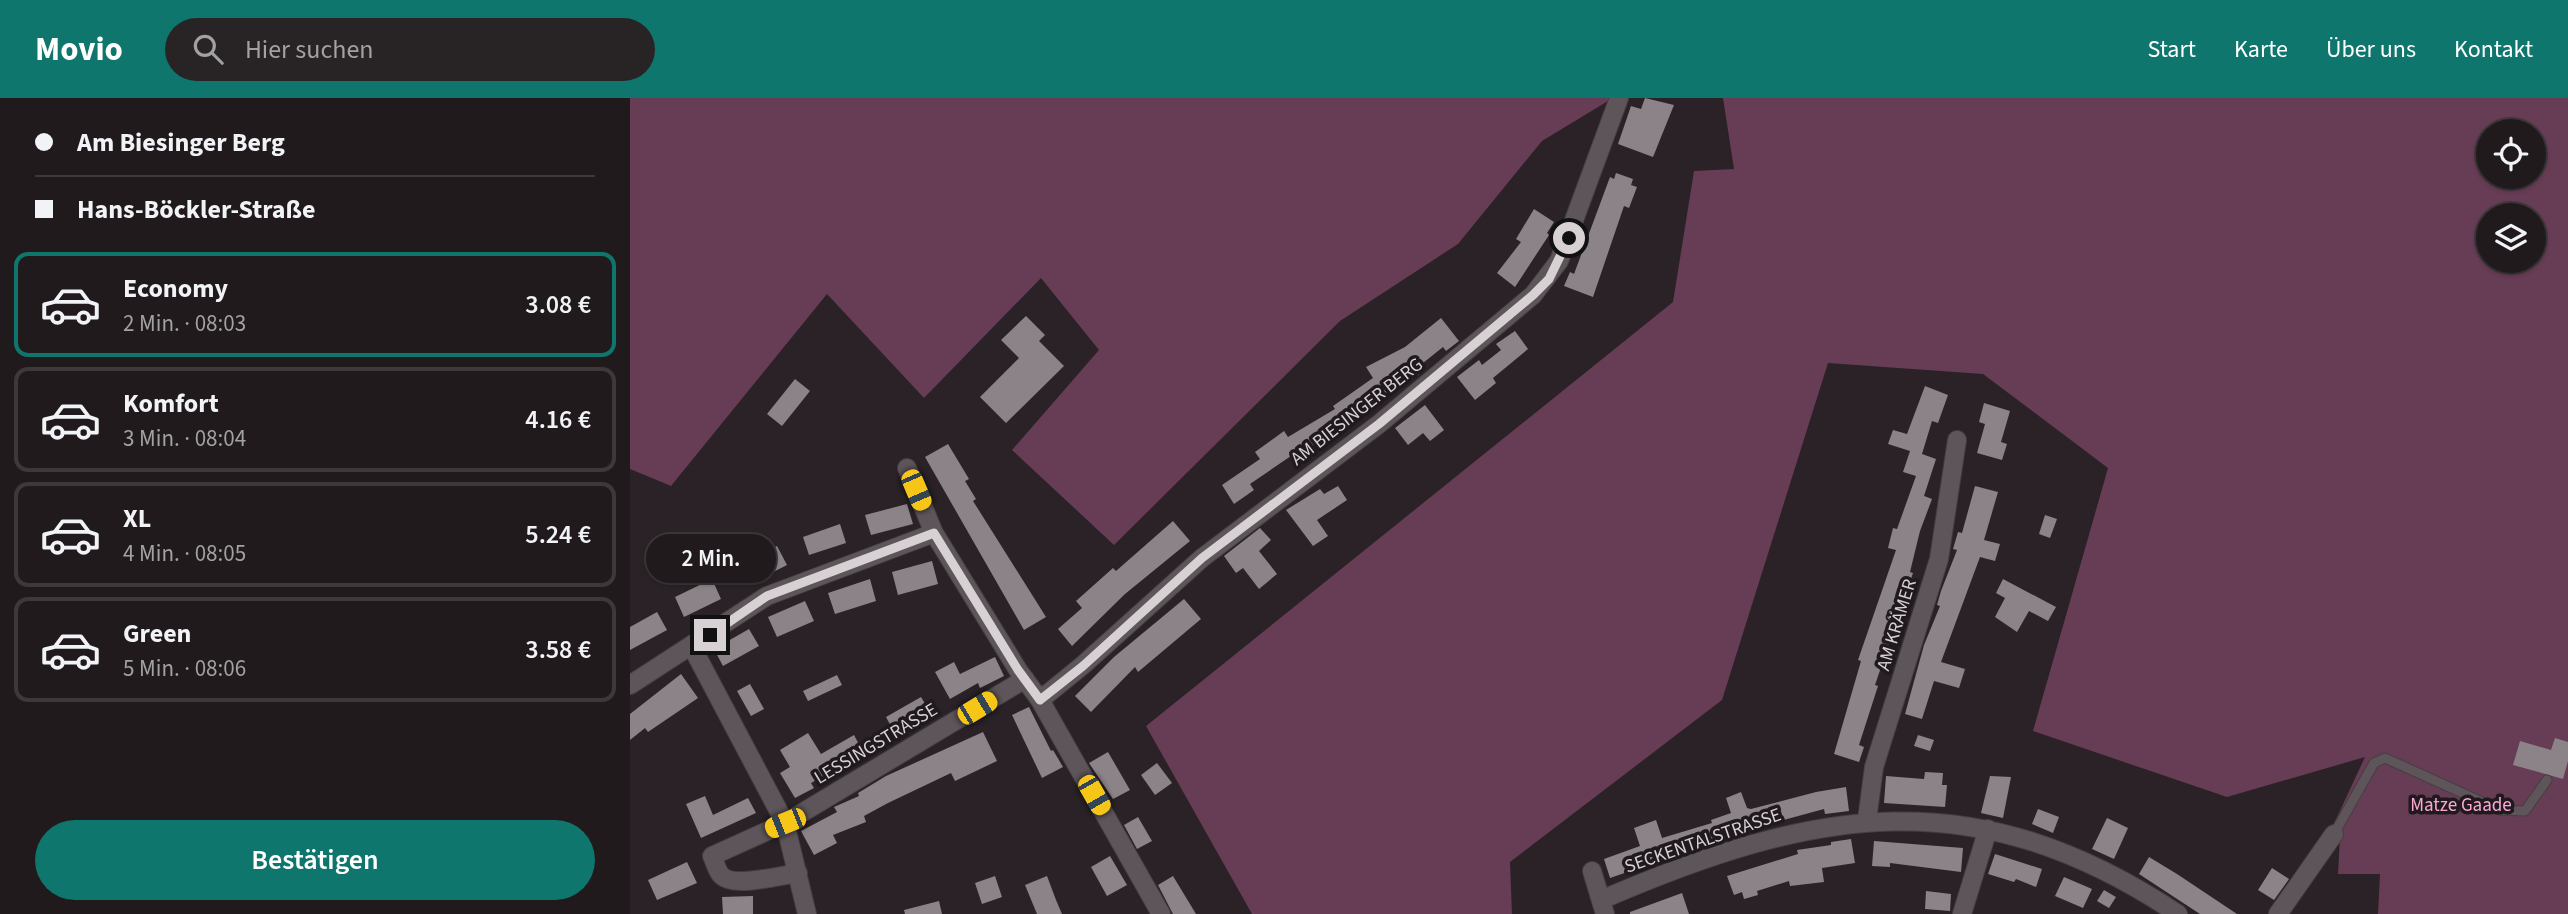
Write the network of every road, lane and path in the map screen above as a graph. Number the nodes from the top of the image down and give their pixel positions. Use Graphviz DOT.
graph roads {
  1 [pos="1619,98"];
  2 [pos="1957,440"];
  3 [pos="907,468"];
  4 [pos="934,533"];
  5 [pos="692,648"];
  6 [pos="1025,679"];
  7 [pos="630,685"];
  8 [pos="1040,700"];
  9 [pos="2547,780"];
  10 [pos="1867,820"];
  11 [pos="785,823"];
  12 [pos="1988,829"];
  13 [pos="2334,834"];
  14 [pos="1592,871"];
  15 [pos="798,873"];
  16 [pos="1603,907"];
  17 [pos="807,914"];
  18 [pos="1161,914"];
  19 [pos="1962,914"];
  20 [pos="2178,914"];
  21 [pos="2278,914"];
  1 -- 8 [label="street, AM BIESINGER BERG"];
  2 -- 10 [label="street, AM KRÄMER"];
  3 -- 4 [label="street"];
  4 -- 5 [label="street"];
  4 -- 6 [label="street"];
  5 -- 7 [label="street"];
  5 -- 11 [label="street"];
  6 -- 8 [label="street"];
  6 -- 11 [label="street, LESSINGSTRASSE"];
  8 -- 18 [label="street"];
  9 -- 13 [label="lane"];
  10 -- 12 [label="street, SECKENTALSTRASSE"];
  10 -- 16 [label="street, SECKENTALSTRASSE"];
  11 -- 15 [label="street"];
  11 -- 15 [label="street, LESSINGSTRASSE"];
  12 -- 19 [label="street"];
  12 -- 20 [label="street, SECKENTALSTRASSE"];
  13 -- 21 [label="street"];
  14 -- 16 [label="street"];
  15 -- 17 [label="street"];
}
